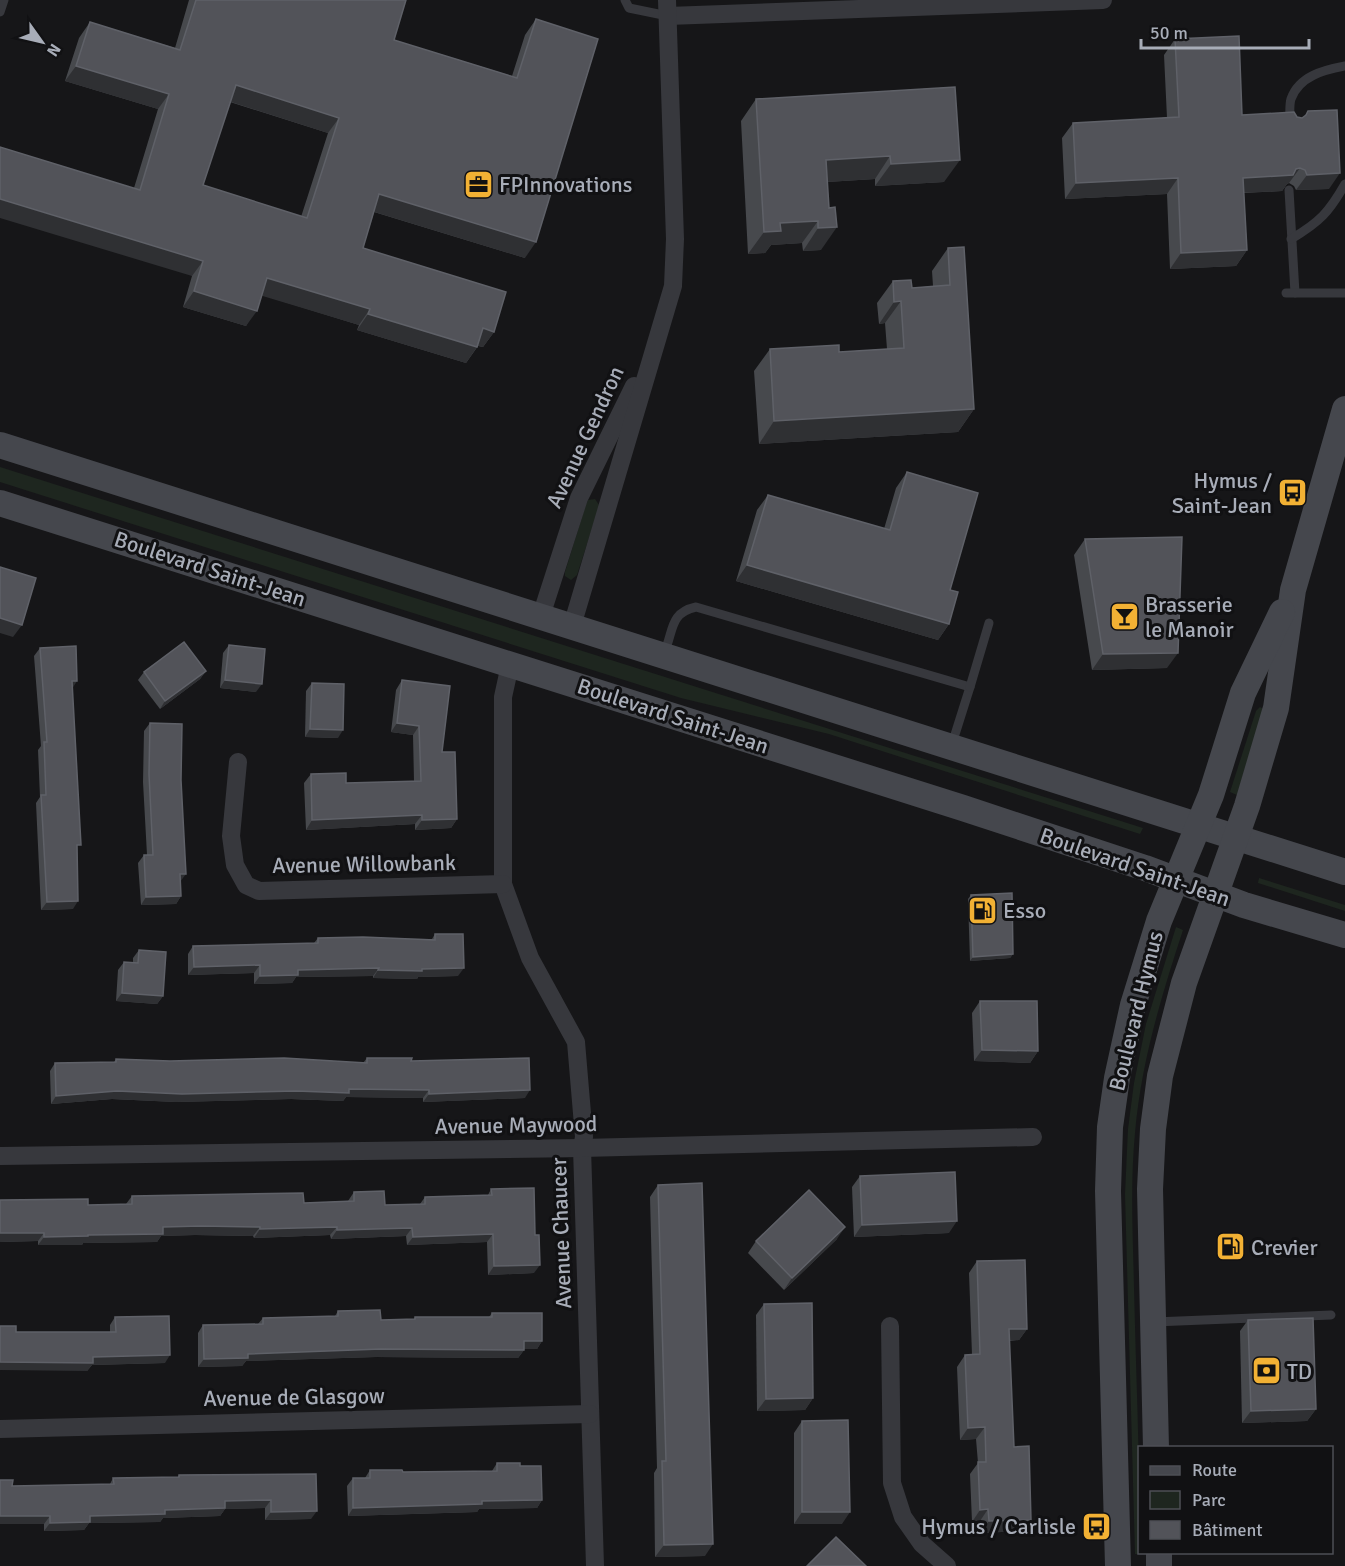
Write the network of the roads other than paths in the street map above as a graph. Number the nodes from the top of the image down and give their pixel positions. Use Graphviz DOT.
graph roads {
  1 [pos="4,0"];
  2 [pos="626,0"];
  3 [pos="1103,0"];
  4 [pos="667,8"];
  5 [pos="0,12"];
  6 [pos="1345,66"];
  7 [pos="1290,127"];
  8 [pos="1345,184"];
  9 [pos="1289,190"];
  10 [pos="1291,239"];
  11 [pos="1345,293"];
  12 [pos="654,347"];
  13 [pos="1345,409"];
  14 [pos="0,445"];
  15 [pos="0,502"];
  16 [pos="1293,590"];
  17 [pos="541,616"];
  18 [pos="989,623"];
  19 [pos="572,626"];
  20 [pos="663,655"];
  21 [pos="510,665"];
  22 [pos="970,687"];
  23 [pos="951,748"];
  24 [pos="238,762"];
  25 [pos="1198,826"];
  26 [pos="1236,838"];
  27 [pos="1345,872"];
  28 [pos="1176,880"];
  29 [pos="503,884"];
  30 [pos="1215,894"];
  31 [pos="1345,936"];
  32 [pos="1034,1137"];
  33 [pos="582,1148"];
  34 [pos="0,1156"];
  35 [pos="1331,1315"];
  36 [pos="1152,1322"];
  37 [pos="890,1326"];
  38 [pos="590,1414"];
  39 [pos="0,1429"];
  40 [pos="1155,1446"];
  41 [pos="595,1566"];
  42 [pos="947,1566"];
  43 [pos="1118,1566"];
  1 -- 5 [label="lane"];
  2 -- 4 [label="lane"];
  3 -- 4 [label="street"];
  4 -- 12 [label="street, Avenue Gendron"];
  6 -- 7 [label="lane"];
  8 -- 10 [label="lane"];
  9 -- 10 [label="lane"];
  10 -- 11 [label="lane"];
  12 -- 17 [label="street, Avenue Gendron"];
  12 -- 19 [label="street, Avenue Gendron"];
  13 -- 16 [label="main road, Boulevard Hymus"];
  14 -- 17 [label="main road"];
  15 -- 21 [label="main road, Boulevard Saint-Jean"];
  16 -- 25 [label="main road, Boulevard Hymus"];
  16 -- 26 [label="main road, Boulevard Hymus"];
  17 -- 19 [label="main road"];
  18 -- 22 [label="lane"];
  19 -- 20 [label="main road"];
  20 -- 22 [label="lane"];
  20 -- 23 [label="main road"];
  21 -- 28 [label="main road, Boulevard Saint-Jean"];
  21 -- 29 [label="street, Avenue Chaucer"];
  22 -- 23 [label="lane"];
  23 -- 25 [label="main road"];
  24 -- 29 [label="street, Avenue Willowbank"];
  25 -- 26 [label="main road"];
  25 -- 28 [label="main road, Boulevard Hymus"];
  26 -- 27 [label="main road"];
  26 -- 30 [label="main road, Boulevard Hymus"];
  28 -- 30 [label="main road, Boulevard Saint-Jean"];
  28 -- 43 [label="main road, Boulevard Hymus"];
  29 -- 33 [label="street, Avenue Chaucer"];
  30 -- 31 [label="main road, Boulevard Saint-Jean"];
  30 -- 36 [label="main road, Boulevard Hymus"];
  32 -- 33 [label="street, Avenue Maywood"];
  33 -- 34 [label="street, Avenue Maywood"];
  33 -- 38 [label="street, Avenue Chaucer"];
  35 -- 36 [label="lane"];
  36 -- 40 [label="main road, Boulevard Hymus"];
  37 -- 42 [label="street"];
  38 -- 39 [label="street, Avenue de Glasgow"];
  38 -- 41 [label="street, Avenue Chaucer"];
}
